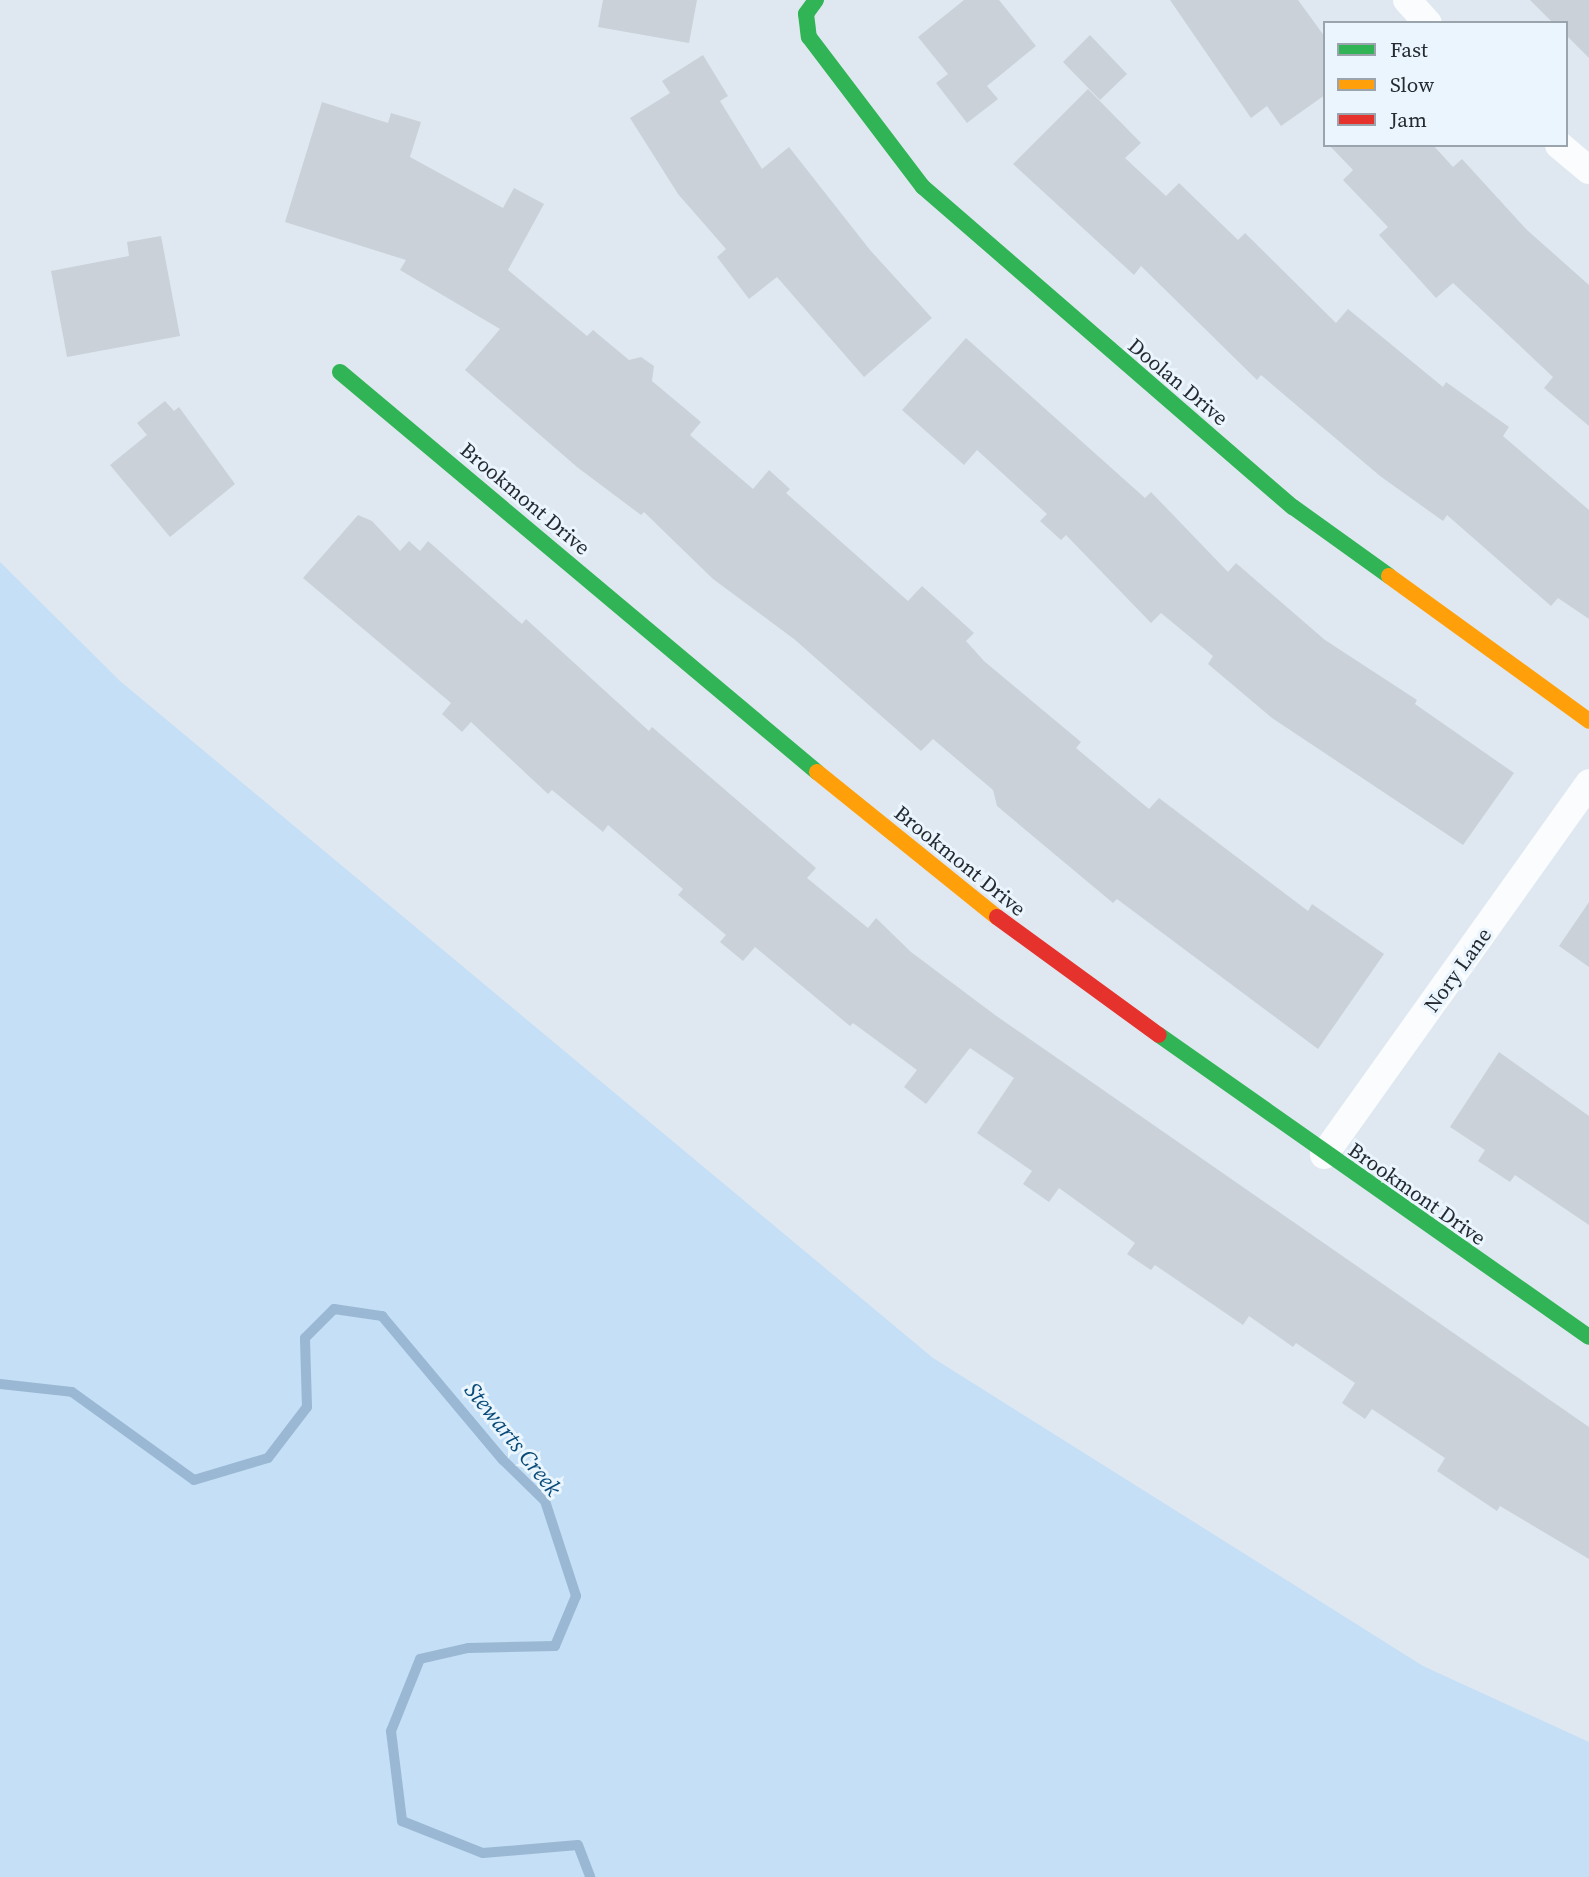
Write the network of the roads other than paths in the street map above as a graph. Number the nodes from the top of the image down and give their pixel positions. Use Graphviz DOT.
graph roads {
  1 [pos="816,0"];
  2 [pos="1407,0"];
  3 [pos="1426,21"];
  4 [pos="1561,147"];
  5 [pos="1589,170"];
  6 [pos="340,372"];
  7 [pos="1589,721"];
  8 [pos="1589,783"];
  9 [pos="1324,1155"];
  10 [pos="1589,1337"];
  1 -- 7 [label="street, Doolan Drive"];
  2 -- 3 [label="street"];
  4 -- 5 [label="street"];
  6 -- 9 [label="street, Brookmont Drive"];
  8 -- 9 [label="street, Nory Lane"];
  9 -- 10 [label="street, Brookmont Drive"];
}
